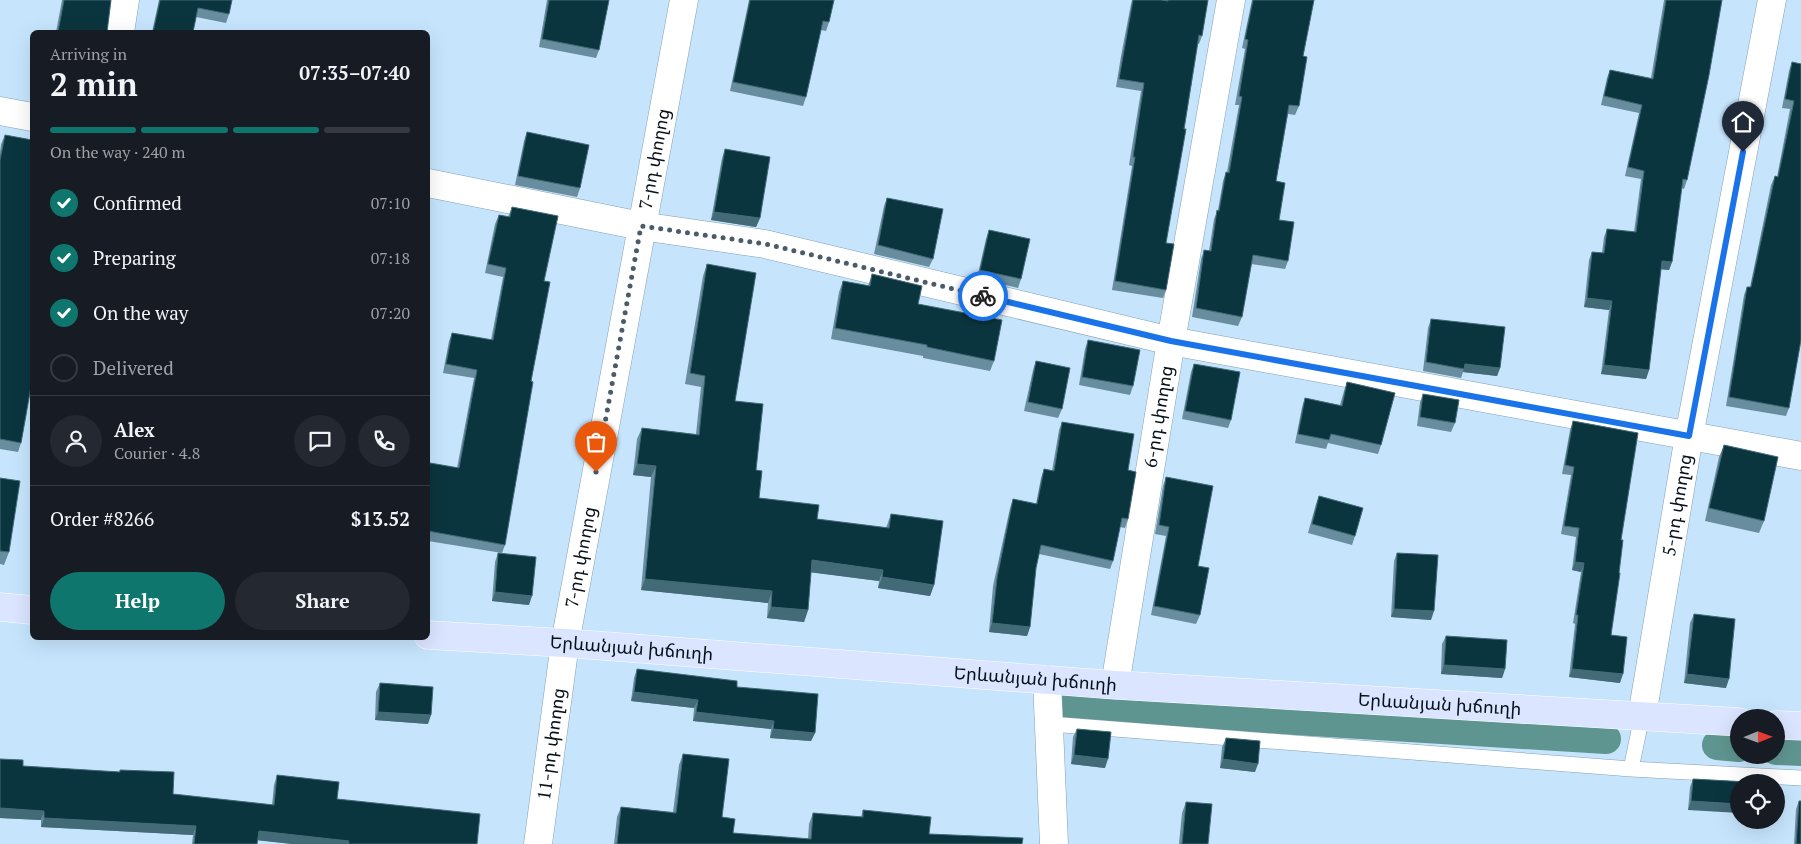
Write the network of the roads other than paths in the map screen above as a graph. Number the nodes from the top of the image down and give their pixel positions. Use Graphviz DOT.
graph roads {
  1 [pos="125,0"];
  2 [pos="684,0"];
  3 [pos="1231,0"];
  4 [pos="1772,0"];
  5 [pos="120,30"];
  6 [pos="0,111"];
  7 [pos="30,117"];
  8 [pos="430,183"];
  9 [pos="641,226"];
  10 [pos="1171,341"];
  11 [pos="1689,436"];
  12 [pos="1801,456"];
  13 [pos="0,607"];
  14 [pos="30,610"];
  15 [pos="430,634"];
  16 [pos="565,643"];
  17 [pos="1048,680"];
  18 [pos="1116,684"];
  19 [pos="1642,716"];
  20 [pos="1730,721"];
  21 [pos="1050,724"];
  22 [pos="1785,725"];
  23 [pos="1801,726"];
  24 [pos="1631,769"];
  25 [pos="1801,778"];
  26 [pos="538,844"];
  27 [pos="1054,844"];
  1 -- 5 [label="street"];
  2 -- 9 [label="street, 7-րդ փողոց"];
  3 -- 10 [label="street, 6-րդ փողոց"];
  4 -- 11 [label="street, 5-րդ փողոց"];
  6 -- 7 [label="street"];
  8 -- 9 [label="street"];
  9 -- 10 [label="street"];
  9 -- 16 [label="street, 7-րդ փողոց"];
  10 -- 11 [label="street"];
  10 -- 18 [label="street, 6-րդ փողոց"];
  11 -- 12 [label="street"];
  11 -- 19 [label="street, 5-րդ փողոց"];
  13 -- 14 [label="main road"];
  15 -- 16 [label="main road, Երևանյան խճուղի"];
  16 -- 17 [label="main road, Երևանյան խճուղի"];
  16 -- 26 [label="street, 11-րդ փողոց"];
  17 -- 18 [label="main road, Երևանյան խճուղի"];
  17 -- 21 [label="street"];
  18 -- 19 [label="main road, Երևանյան խճուղի"];
  19 -- 20 [label="main road, Երևանյան խճուղի"];
  19 -- 24 [label="lane"];
  21 -- 24 [label="lane"];
  21 -- 27 [label="street"];
  22 -- 23 [label="main road"];
  24 -- 25 [label="lane"];
}
